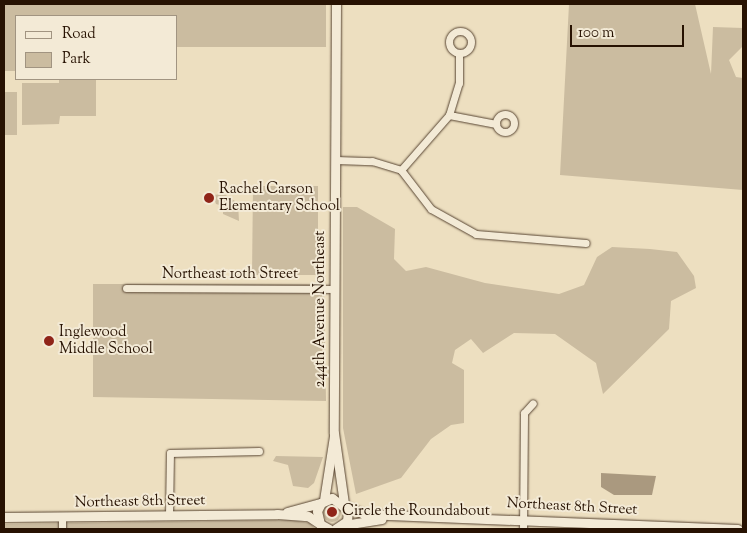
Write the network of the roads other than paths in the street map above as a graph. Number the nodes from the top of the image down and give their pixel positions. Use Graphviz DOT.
graph roads {
  1 [pos="336,4"];
  2 [pos="459,53"];
  3 [pos="449,115"];
  4 [pos="496,124"];
  5 [pos="336,160"];
  6 [pos="401,170"];
  7 [pos="586,243"];
  8 [pos="126,288"];
  9 [pos="334,289"];
  10 [pos="533,403"];
  11 [pos="334,433"];
  12 [pos="258,451"];
  13 [pos="322,501"];
  14 [pos="345,504"];
  15 [pos="277,514"];
  16 [pos="169,515"];
  17 [pos="405,515"];
  18 [pos="4,517"];
  19 [pos="62,517"];
  20 [pos="524,519"];
  21 [pos="331,528"];
  22 [pos="62,529"];
  23 [pos="523,529"];
  24 [pos="738,529"];
  1 -- 5 [label="street, 244th Avenue Northeast"];
  2 -- 3 [label="street"];
  3 -- 4 [label="street"];
  3 -- 6 [label="street"];
  5 -- 6 [label="street"];
  5 -- 9 [label="street, 244th Avenue Northeast"];
  6 -- 7 [label="street"];
  8 -- 9 [label="street, Northeast 10th Street"];
  9 -- 11 [label="street, 244th Avenue Northeast"];
  10 -- 20 [label="street"];
  11 -- 13 [label="street, 244th Avenue Northeast"];
  11 -- 14 [label="street, 244th Avenue Northeast"];
  12 -- 16 [label="street"];
  13 -- 14 [label="street, Northeast 8th Street"];
  13 -- 15 [label="street, Northeast 8th Street"];
  13 -- 21 [label="street, 244th Avenue Northeast"];
  14 -- 17 [label="street, Northeast 8th Street"];
  14 -- 21 [label="street, 244th Avenue Northeast"];
  15 -- 16 [label="street, Northeast 8th Street"];
  15 -- 21 [label="street, Northeast 8th Street"];
  16 -- 19 [label="street, Northeast 8th Street"];
  17 -- 20 [label="street, Northeast 8th Street"];
  17 -- 21 [label="street, Northeast 8th Street"];
  18 -- 19 [label="street, Northeast 8th Street"];
  19 -- 22 [label="street"];
  20 -- 23 [label="street"];
  20 -- 24 [label="street, Northeast 8th Street"];
}
